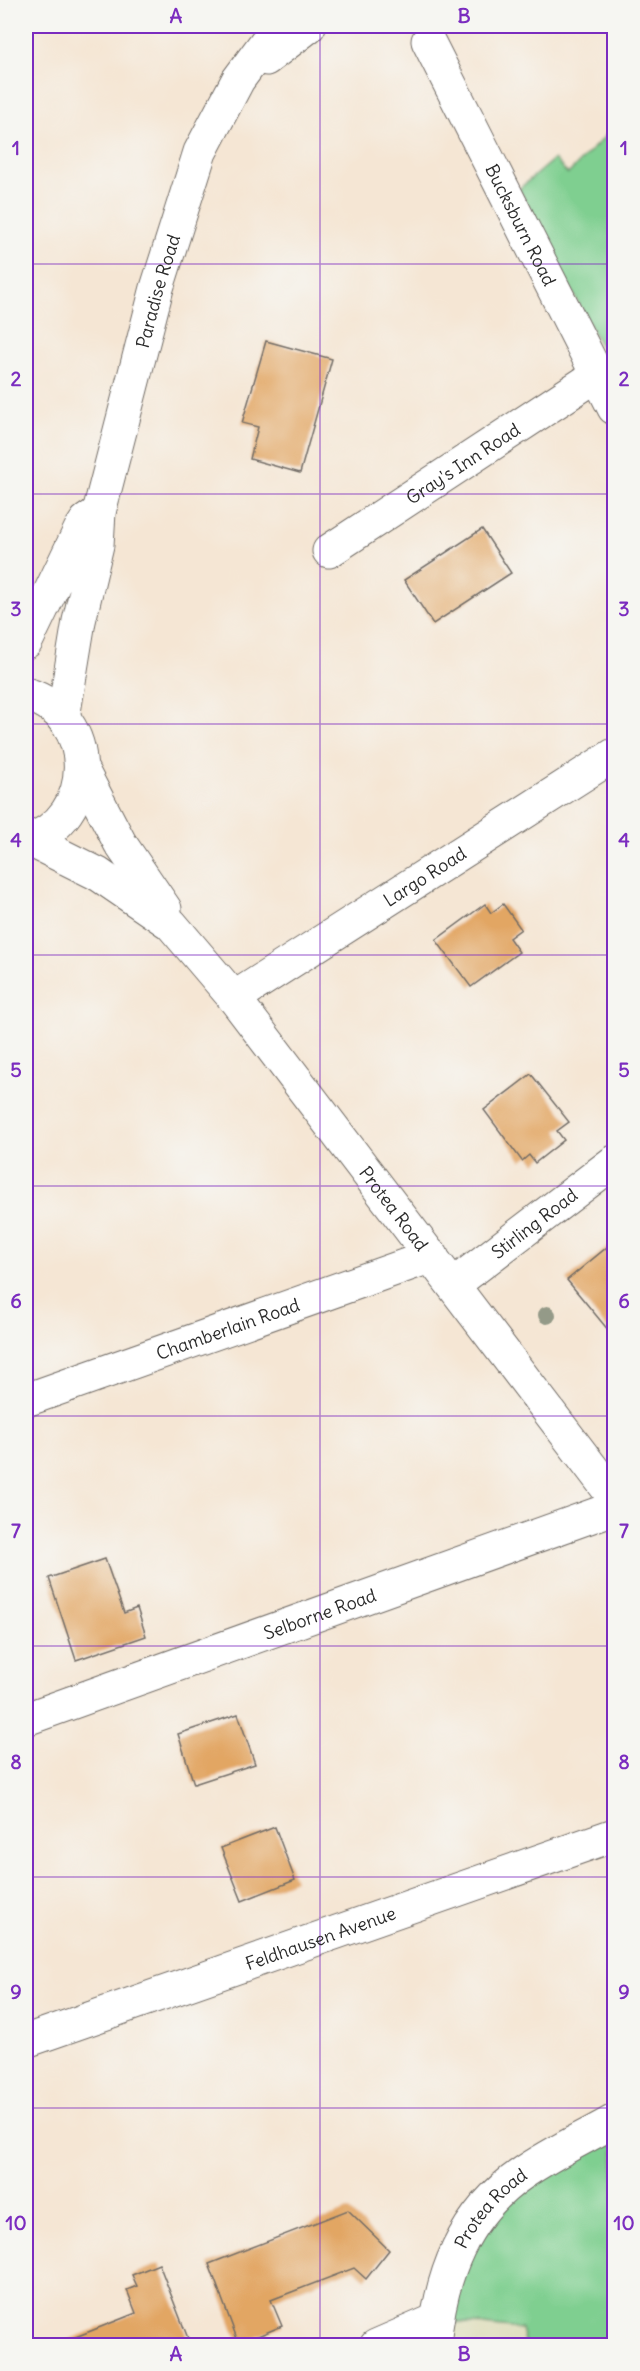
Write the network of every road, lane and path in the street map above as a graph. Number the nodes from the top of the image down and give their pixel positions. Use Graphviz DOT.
graph roads {
  1 [pos="282,30"];
  2 [pos="428,41"];
  3 [pos="597,375"];
  4 [pos="615,408"];
  5 [pos="99,512"];
  6 [pos="329,551"];
  7 [pos="26,642"];
  8 [pos="26,694"];
  9 [pos="63,718"];
  10 [pos="615,755"];
  11 [pos="81,768"];
  12 [pos="28,840"];
  13 [pos="171,924"];
  14 [pos="234,998"];
  15 [pos="615,1162"];
  16 [pos="432,1256"];
  17 [pos="453,1285"];
  18 [pos="26,1400"];
  19 [pos="615,1497"];
  20 [pos="615,1508"];
  21 [pos="26,1719"];
  22 [pos="615,1835"];
  23 [pos="26,2041"];
  24 [pos="615,2121"];
  25 [pos="435,2333"];
  26 [pos="376,2346"];
  1 -- 5 [label="street, Paradise Road"];
  2 -- 3 [label="street, Bucksburn Road"];
  3 -- 4 [label="street, Bucksburn Road"];
  3 -- 6 [label="street, Gray's Inn Road"];
  5 -- 7 [label="street, Paradise Road"];
  5 -- 9 [label="street, Paradise Road"];
  8 -- 9 [label="street"];
  9 -- 11 [label="street"];
  10 -- 14 [label="street, Largo Road"];
  11 -- 12 [label="street"];
  11 -- 13 [label="street, Protea Road"];
  12 -- 13 [label="street, Protea Road"];
  13 -- 14 [label="street, Protea Road"];
  14 -- 16 [label="street, Protea Road"];
  15 -- 17 [label="street, Stirling Road"];
  16 -- 17 [label="street, Protea Road"];
  16 -- 18 [label="street, Chamberlain Road"];
  17 -- 19 [label="street, Protea Road"];
  20 -- 21 [label="street, Selborne Road"];
  22 -- 23 [label="street, Feldhausen Avenue"];
  24 -- 25 [label="street, Protea Road"];
  25 -- 26 [label="street"];
}
